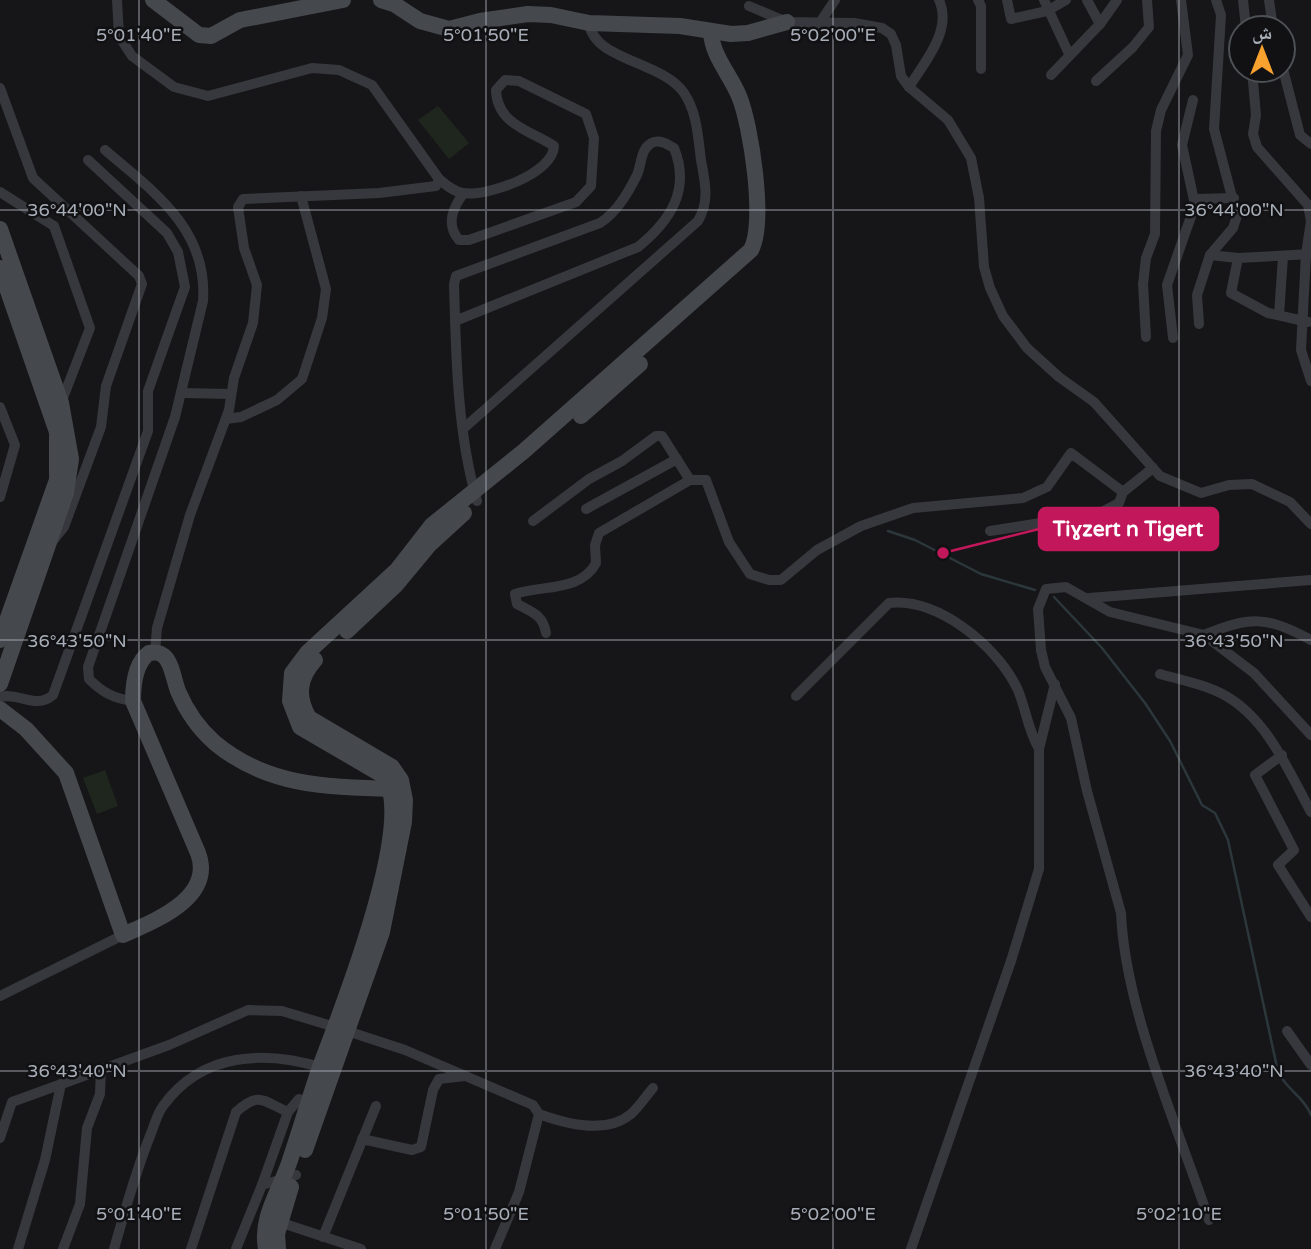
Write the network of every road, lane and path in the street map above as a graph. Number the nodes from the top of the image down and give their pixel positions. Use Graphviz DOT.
graph roads {
  1 [pos="117,0"];
  2 [pos="153,0"];
  3 [pos="343,0"];
  4 [pos="381,0"];
  5 [pos="835,0"];
  6 [pos="939,0"];
  7 [pos="978,0"];
  8 [pos="1007,0"];
  9 [pos="1066,0"];
  10 [pos="1087,0"];
  11 [pos="1117,0"];
  12 [pos="1147,0"];
  13 [pos="1181,0"];
  14 [pos="1216,0"];
  15 [pos="749,6"];
  16 [pos="1045,6"];
  17 [pos="786,22"];
  18 [pos="589,23"];
  19 [pos="819,24"];
  20 [pos="1100,24"];
  21 [pos="711,32"];
  22 [pos="1069,54"];
  23 [pos="981,69"];
  24 [pos="1051,75"];
  25 [pos="1096,81"];
  26 [pos="1253,84"];
  27 [pos="1287,84"];
  28 [pos="909,87"];
  29 [pos="0,88"];
  30 [pos="1192,100"];
  31 [pos="1311,144"];
  32 [pos="105,150"];
  33 [pos="88,160"];
  34 [pos="439,179"];
  35 [pos="0,192"];
  36 [pos="463,194"];
  37 [pos="301,196"];
  38 [pos="1234,198"];
  39 [pos="1195,199"];
  40 [pos="0,229"];
  41 [pos="1308,254"];
  42 [pos="1210,255"];
  43 [pos="1283,257"];
  44 [pos="1238,258"];
  45 [pos="0,268"];
  46 [pos="1143,284"];
  47 [pos="1167,285"];
  48 [pos="1279,315"];
  49 [pos="455,321"];
  50 [pos="1308,322"];
  51 [pos="1199,324"];
  52 [pos="1146,337"];
  53 [pos="1173,338"];
  54 [pos="1311,381"];
  55 [pos="182,393"];
  56 [pos="231,394"];
  57 [pos="61,403"];
  58 [pos="0,407"];
  59 [pos="226,419"];
  60 [pos="464,428"];
  61 [pos="677,459"];
  62 [pos="1153,468"];
  63 [pos="690,480"];
  64 [pos="1124,492"];
  65 [pos="476,496"];
  66 [pos="0,498"];
  67 [pos="586,509"];
  68 [pos="533,521"];
  69 [pos="1311,524"];
  70 [pos="989,531"];
  71 [pos="49,542"];
  72 [pos="1311,580"];
  73 [pos="1089,598"];
  74 [pos="4,619"];
  75 [pos="547,633"];
  76 [pos="1204,635"];
  77 [pos="0,640"];
  78 [pos="1311,640"];
  79 [pos="155,652"];
  80 [pos="1160,674"];
  81 [pos="0,684"];
  82 [pos="1055,684"];
  83 [pos="796,696"];
  84 [pos="0,697"];
  85 [pos="133,701"];
  86 [pos="0,709"];
  87 [pos="1311,736"];
  88 [pos="1039,749"];
  89 [pos="1282,755"];
  90 [pos="397,789"];
  91 [pos="1311,812"];
  92 [pos="1311,917"];
  93 [pos="123,935"];
  94 [pos="0,996"];
  95 [pos="340,1029"];
  96 [pos="1287,1031"];
  97 [pos="1311,1065"];
  98 [pos="101,1069"];
  99 [pos="326,1069"];
  100 [pos="468,1076"];
  101 [pos="61,1084"];
  102 [pos="653,1088"];
  103 [pos="308,1102"];
  104 [pos="376,1106"];
  105 [pos="288,1112"];
  106 [pos="539,1114"];
  107 [pos="0,1138"];
  108 [pos="362,1139"];
  109 [pos="290,1175"];
  110 [pos="262,1185"];
  111 [pos="273,1220"];
  112 [pos="1209,1220"];
  113 [pos="323,1237"];
  114 [pos="18,1249"];
  115 [pos="63,1249"];
  116 [pos="114,1249"];
  117 [pos="191,1249"];
  118 [pos="236,1249"];
  119 [pos="266,1249"];
  120 [pos="278,1249"];
  121 [pos="361,1249"];
  122 [pos="495,1249"];
  123 [pos="911,1249"];
  1 -- 34 [label="street"];
  2 -- 3 [label="street"];
  4 -- 18 [label="street"];
  5 -- 19 [label="street"];
  6 -- 28 [label="street"];
  7 -- 23 [label="street"];
  8 -- 16 [label="street"];
  9 -- 16 [label="street"];
  10 -- 20 [label="street"];
  11 -- 20 [label="street"];
  12 -- 25 [label="street"];
  13 -- 46 [label="street"];
  14 -- 38 [label="street"];
  15 -- 17 [label="street"];
  16 -- 22 [label="street"];
  17 -- 19 [label="street"];
  17 -- 21 [label="street"];
  18 -- 21 [label="street"];
  18 -- 60 [label="street"];
  19 -- 28 [label="street"];
  20 -- 22 [label="street"];
  21 -- 65 [label="street"];
  22 -- 24 [label="street"];
  26 -- 41 [label="street"];
  27 -- 31 [label="street"];
  28 -- 62 [label="street"];
  29 -- 71 [label="street"];
  30 -- 39 [label="street"];
  32 -- 55 [label="street"];
  33 -- 84 [label="street"];
  34 -- 36 [label="street"];
  34 -- 37 [label="street"];
  35 -- 57 [label="street"];
  36 -- 36 [label="street"];
  37 -- 56 [label="street"];
  37 -- 59 [label="street"];
  38 -- 39 [label="street"];
  38 -- 42 [label="street"];
  39 -- 47 [label="street"];
  40 -- 57 [label="street"];
  41 -- 43 [label="street"];
  41 -- 50 [label="street"];
  42 -- 44 [label="street"];
  42 -- 51 [label="street"];
  43 -- 44 [label="street"];
  43 -- 48 [label="street"];
  44 -- 48 [label="street"];
  45 -- 74 [label="street"];
  46 -- 47 [label="street"];
  46 -- 52 [label="street"];
  47 -- 53 [label="street"];
  48 -- 50 [label="street"];
  49 -- 49 [label="street"];
  49 -- 60 [label="street"];
  50 -- 54 [label="street"];
  55 -- 56 [label="street"];
  55 -- 85 [label="street"];
  56 -- 59 [label="street"];
  57 -- 71 [label="street"];
  58 -- 66 [label="street"];
  59 -- 79 [label="street"];
  60 -- 65 [label="street"];
  61 -- 63 [label="street"];
  61 -- 67 [label="street"];
  61 -- 68 [label="street"];
  62 -- 64 [label="street"];
  62 -- 69 [label="street"];
  63 -- 64 [label="street"];
  63 -- 75 [label="street"];
  64 -- 70 [label="street"];
  65 -- 90 [label="street"];
  71 -- 81 [label="street"];
  72 -- 73 [label="street"];
  73 -- 76 [label="street"];
  73 -- 82 [label="street"];
  74 -- 77 [label="street"];
  76 -- 78 [label="street"];
  76 -- 87 [label="street"];
  79 -- 85 [label="street"];
  79 -- 90 [label="street"];
  80 -- 89 [label="street"];
  82 -- 88 [label="street"];
  82 -- 112 [label="street"];
  83 -- 88 [label="street"];
  85 -- 93 [label="street"];
  86 -- 93 [label="street"];
  88 -- 123 [label="street"];
  89 -- 91 [label="street"];
  89 -- 92 [label="street"];
  90 -- 95 [label="street"];
  93 -- 94 [label="street"];
  95 -- 98 [label="street"];
  95 -- 99 [label="street"];
  95 -- 100 [label="street"];
  96 -- 97 [label="street"];
  98 -- 101 [label="street"];
  98 -- 115 [label="street"];
  99 -- 103 [label="street"];
  99 -- 109 [label="street"];
  99 -- 116 [label="street"];
  100 -- 106 [label="street"];
  100 -- 108 [label="street"];
  101 -- 107 [label="street"];
  101 -- 114 [label="street"];
  102 -- 106 [label="street"];
  103 -- 105 [label="street"];
  103 -- 109 [label="street"];
  104 -- 108 [label="street"];
  105 -- 110 [label="street"];
  105 -- 117 [label="street"];
  106 -- 122 [label="street"];
  108 -- 113 [label="street"];
  109 -- 110 [label="street"];
  109 -- 111 [label="street"];
  110 -- 118 [label="street"];
  111 -- 113 [label="street"];
  111 -- 119 [label="street"];
  111 -- 120 [label="street"];
  113 -- 121 [label="street"];
}
